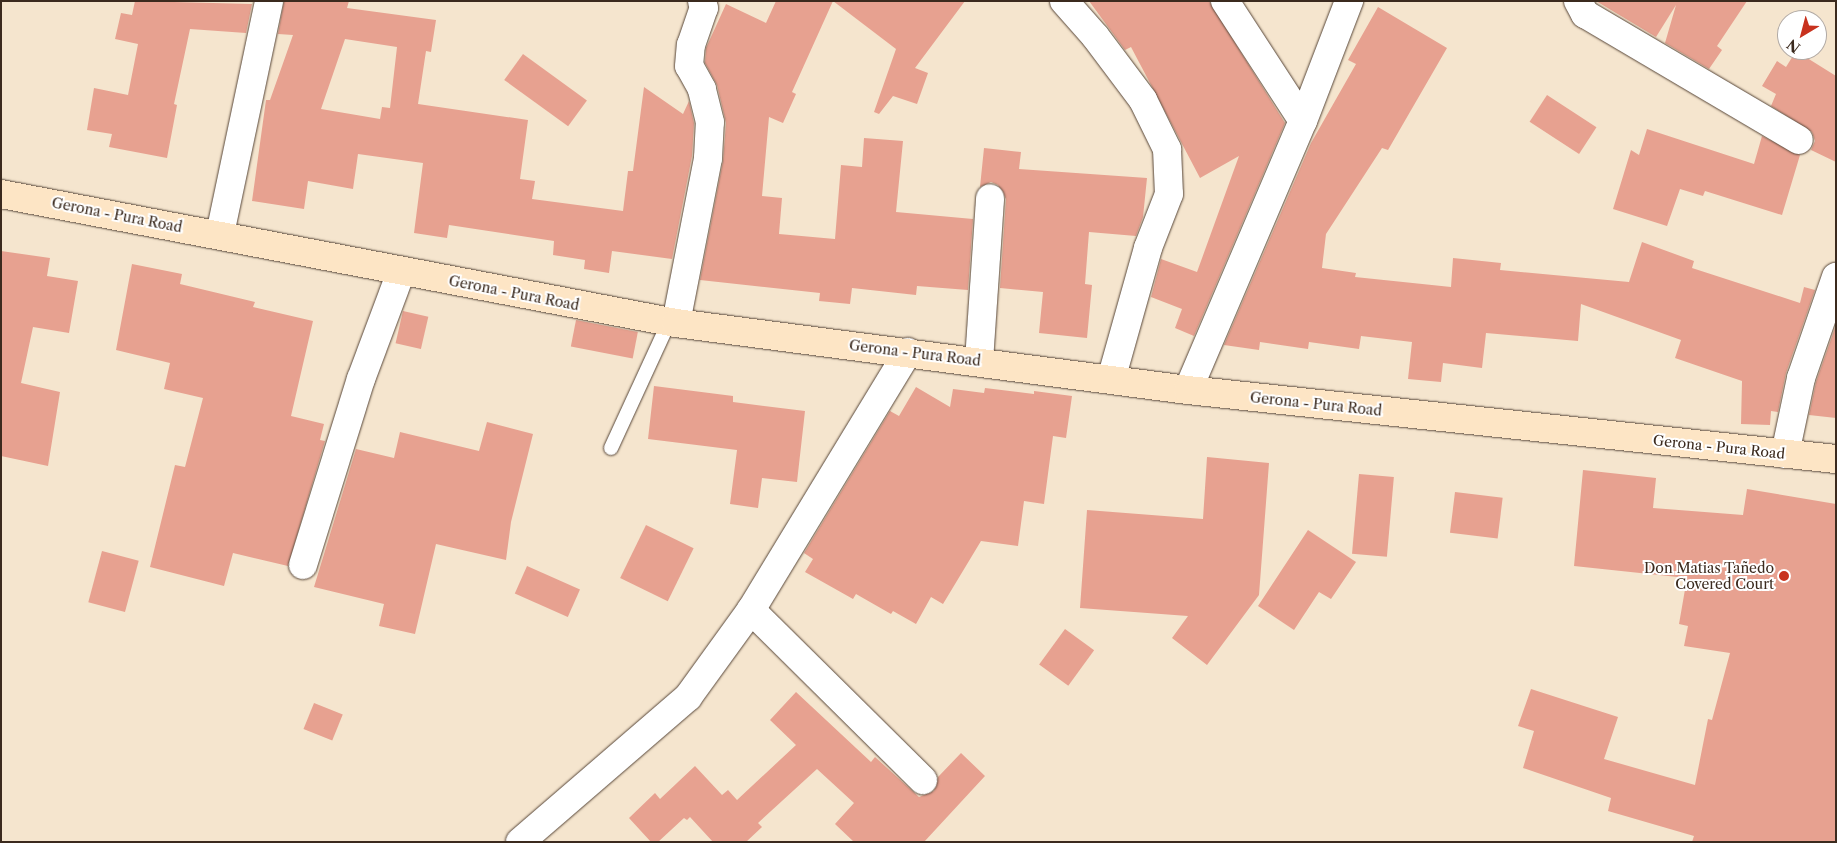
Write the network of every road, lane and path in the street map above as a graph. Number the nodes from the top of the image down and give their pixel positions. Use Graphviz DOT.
graph roads {
  1 [pos="269,1"];
  2 [pos="702,1"];
  3 [pos="1064,1"];
  4 [pos="1225,1"];
  5 [pos="1349,1"];
  6 [pos="1578,1"];
  7 [pos="1303,122"];
  8 [pos="1799,140"];
  9 [pos="1,195"];
  10 [pos="990,198"];
  11 [pos="220,234"];
  12 [pos="400,272"];
  13 [pos="1836,277"];
  14 [pos="672,322"];
  15 [pos="908,352"];
  16 [pos="979,361"];
  17 [pos="1111,380"];
  18 [pos="1188,390"];
  19 [pos="611,448"];
  20 [pos="1785,454"];
  21 [pos="1836,459"];
  22 [pos="303,565"];
  23 [pos="751,610"];
  24 [pos="923,780"];
  25 [pos="520,842"];
  1 -- 11 [label="street"];
  2 -- 14 [label="street"];
  3 -- 17 [label="street"];
  4 -- 7 [label="street"];
  5 -- 7 [label="street"];
  6 -- 8 [label="street"];
  7 -- 18 [label="street"];
  9 -- 11 [label="main road, Gerona - Pura Road"];
  10 -- 16 [label="street"];
  11 -- 12 [label="main road, Gerona - Pura Road"];
  12 -- 14 [label="main road, Gerona - Pura Road"];
  12 -- 22 [label="street"];
  13 -- 20 [label="street"];
  14 -- 15 [label="main road, Gerona - Pura Road"];
  14 -- 19 [label="lane"];
  15 -- 16 [label="main road, Gerona - Pura Road"];
  15 -- 23 [label="street"];
  16 -- 17 [label="main road, Gerona - Pura Road"];
  17 -- 18 [label="main road, Gerona - Pura Road"];
  18 -- 20 [label="main road, Gerona - Pura Road"];
  20 -- 21 [label="main road, Gerona - Pura Road"];
  23 -- 24 [label="street"];
  23 -- 25 [label="street"];
}
